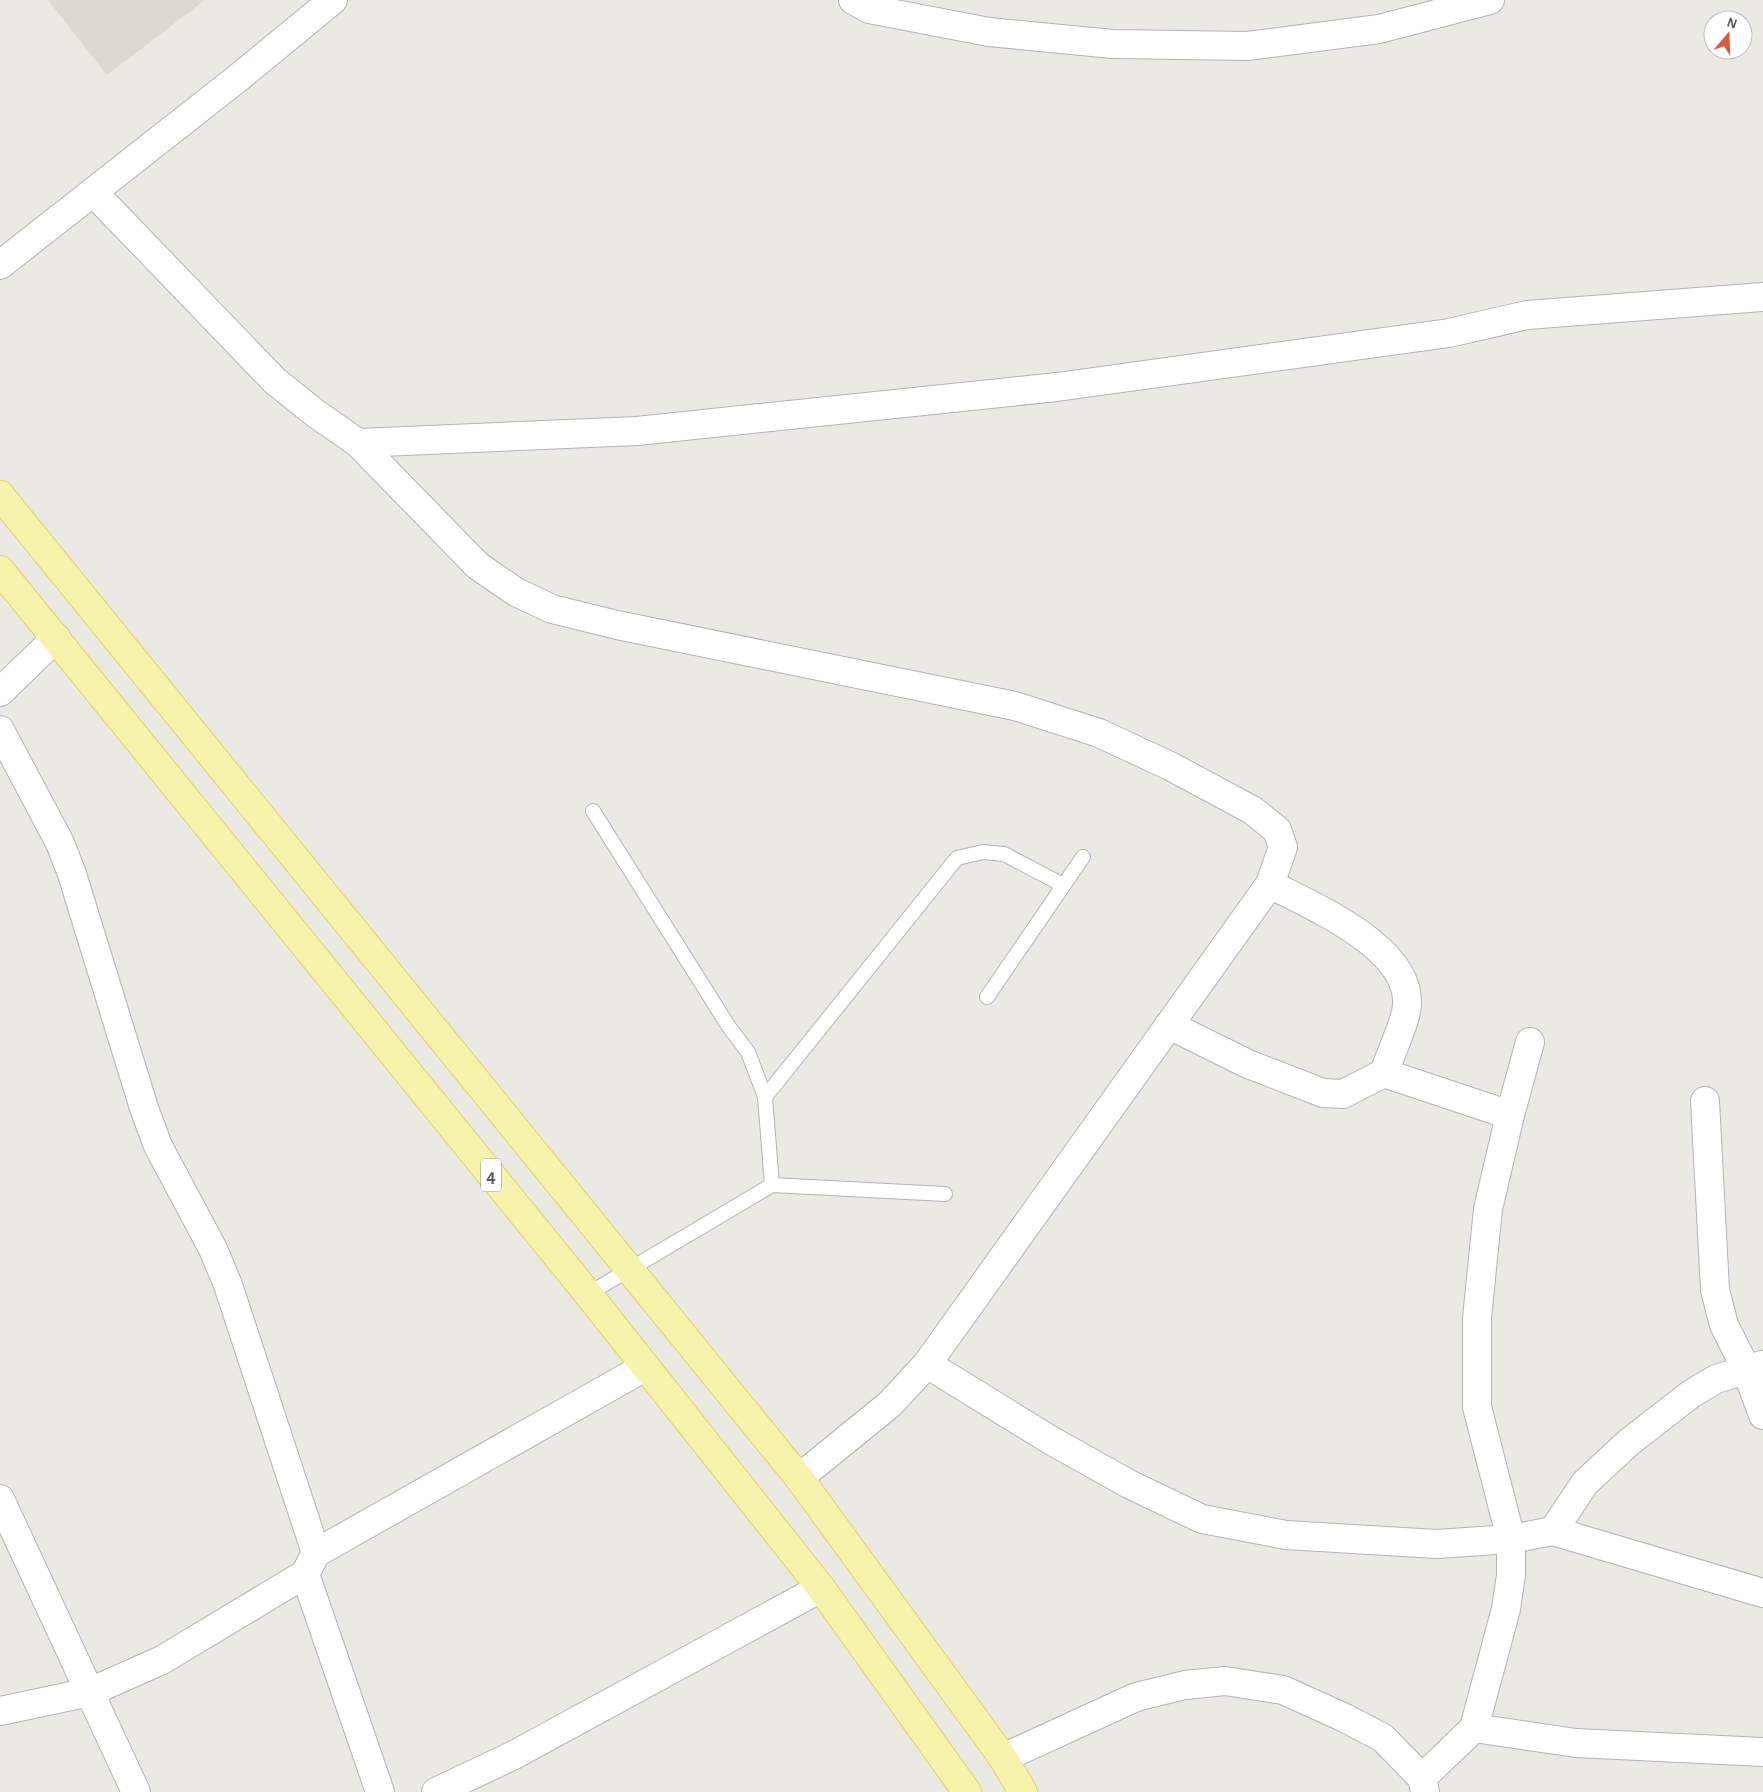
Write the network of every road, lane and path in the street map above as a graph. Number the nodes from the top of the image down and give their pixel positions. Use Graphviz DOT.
graph roads {
  1 [pos="333,0"];
  2 [pos="1490,0"];
  3 [pos="869,3"];
  4 [pos="93,192"];
  5 [pos="0,265"];
  6 [pos="1763,296"];
  7 [pos="358,443"];
  8 [pos="0,495"];
  9 [pos="0,570"];
  10 [pos="56,638"];
  11 [pos="0,692"];
  12 [pos="0,730"];
  13 [pos="593,811"];
  14 [pos="1083,858"];
  15 [pos="1270,884"];
  16 [pos="1063,885"];
  17 [pos="986,996"];
  18 [pos="1169,1025"];
  19 [pos="1530,1042"];
  20 [pos="1384,1073"];
  21 [pos="764,1097"];
  22 [pos="1705,1101"];
  23 [pos="1510,1114"];
  24 [pos="772,1185"];
  25 [pos="945,1194"];
  26 [pos="630,1269"];
  27 [pos="588,1294"];
  28 [pos="928,1364"];
  29 [pos="1754,1367"];
  30 [pos="645,1368"];
  31 [pos="1763,1415"];
  32 [pos="799,1478"];
  33 [pos="0,1499"];
  34 [pos="1553,1531"];
  35 [pos="1511,1539"];
  36 [pos="311,1564"];
  37 [pos="821,1588"];
  38 [pos="1763,1593"];
  39 [pos="90,1692"];
  40 [pos="0,1711"];
  41 [pos="1474,1728"];
  42 [pos="1763,1752"];
  43 [pos="1003,1758"];
  44 [pos="1423,1785"];
  45 [pos="136,1792"];
  46 [pos="380,1792"];
  47 [pos="436,1792"];
  48 [pos="966,1792"];
  49 [pos="1023,1792"];
  1 -- 4 [label="street"];
  2 -- 3 [label="street"];
  4 -- 5 [label="street"];
  4 -- 7 [label="street"];
  6 -- 7 [label="street"];
  7 -- 15 [label="street"];
  8 -- 26 [label="main road"];
  9 -- 10 [label="main road, 4"];
  10 -- 11 [label="street"];
  10 -- 27 [label="main road, 4"];
  12 -- 36 [label="street"];
  13 -- 21 [label="lane"];
  14 -- 16 [label="lane"];
  15 -- 18 [label="street"];
  15 -- 20 [label="street"];
  16 -- 17 [label="lane"];
  16 -- 21 [label="lane"];
  18 -- 20 [label="street"];
  18 -- 28 [label="street"];
  19 -- 23 [label="street"];
  20 -- 23 [label="street"];
  21 -- 24 [label="lane"];
  22 -- 29 [label="street"];
  23 -- 35 [label="street"];
  24 -- 25 [label="lane"];
  24 -- 26 [label="lane"];
  26 -- 27 [label="lane"];
  26 -- 32 [label="main road"];
  27 -- 30 [label="main road, 4"];
  28 -- 32 [label="street"];
  28 -- 35 [label="street"];
  29 -- 31 [label="street"];
  29 -- 34 [label="street"];
  30 -- 36 [label="street"];
  30 -- 37 [label="main road, 4"];
  32 -- 43 [label="main road"];
  33 -- 39 [label="street"];
  34 -- 35 [label="street"];
  34 -- 38 [label="street"];
  35 -- 41 [label="street"];
  36 -- 39 [label="street"];
  36 -- 46 [label="street"];
  37 -- 47 [label="street"];
  37 -- 48 [label="main road, 4"];
  39 -- 40 [label="street"];
  39 -- 45 [label="street"];
  41 -- 42 [label="street"];
  41 -- 44 [label="street"];
  43 -- 44 [label="street"];
  43 -- 49 [label="main road"];
}
